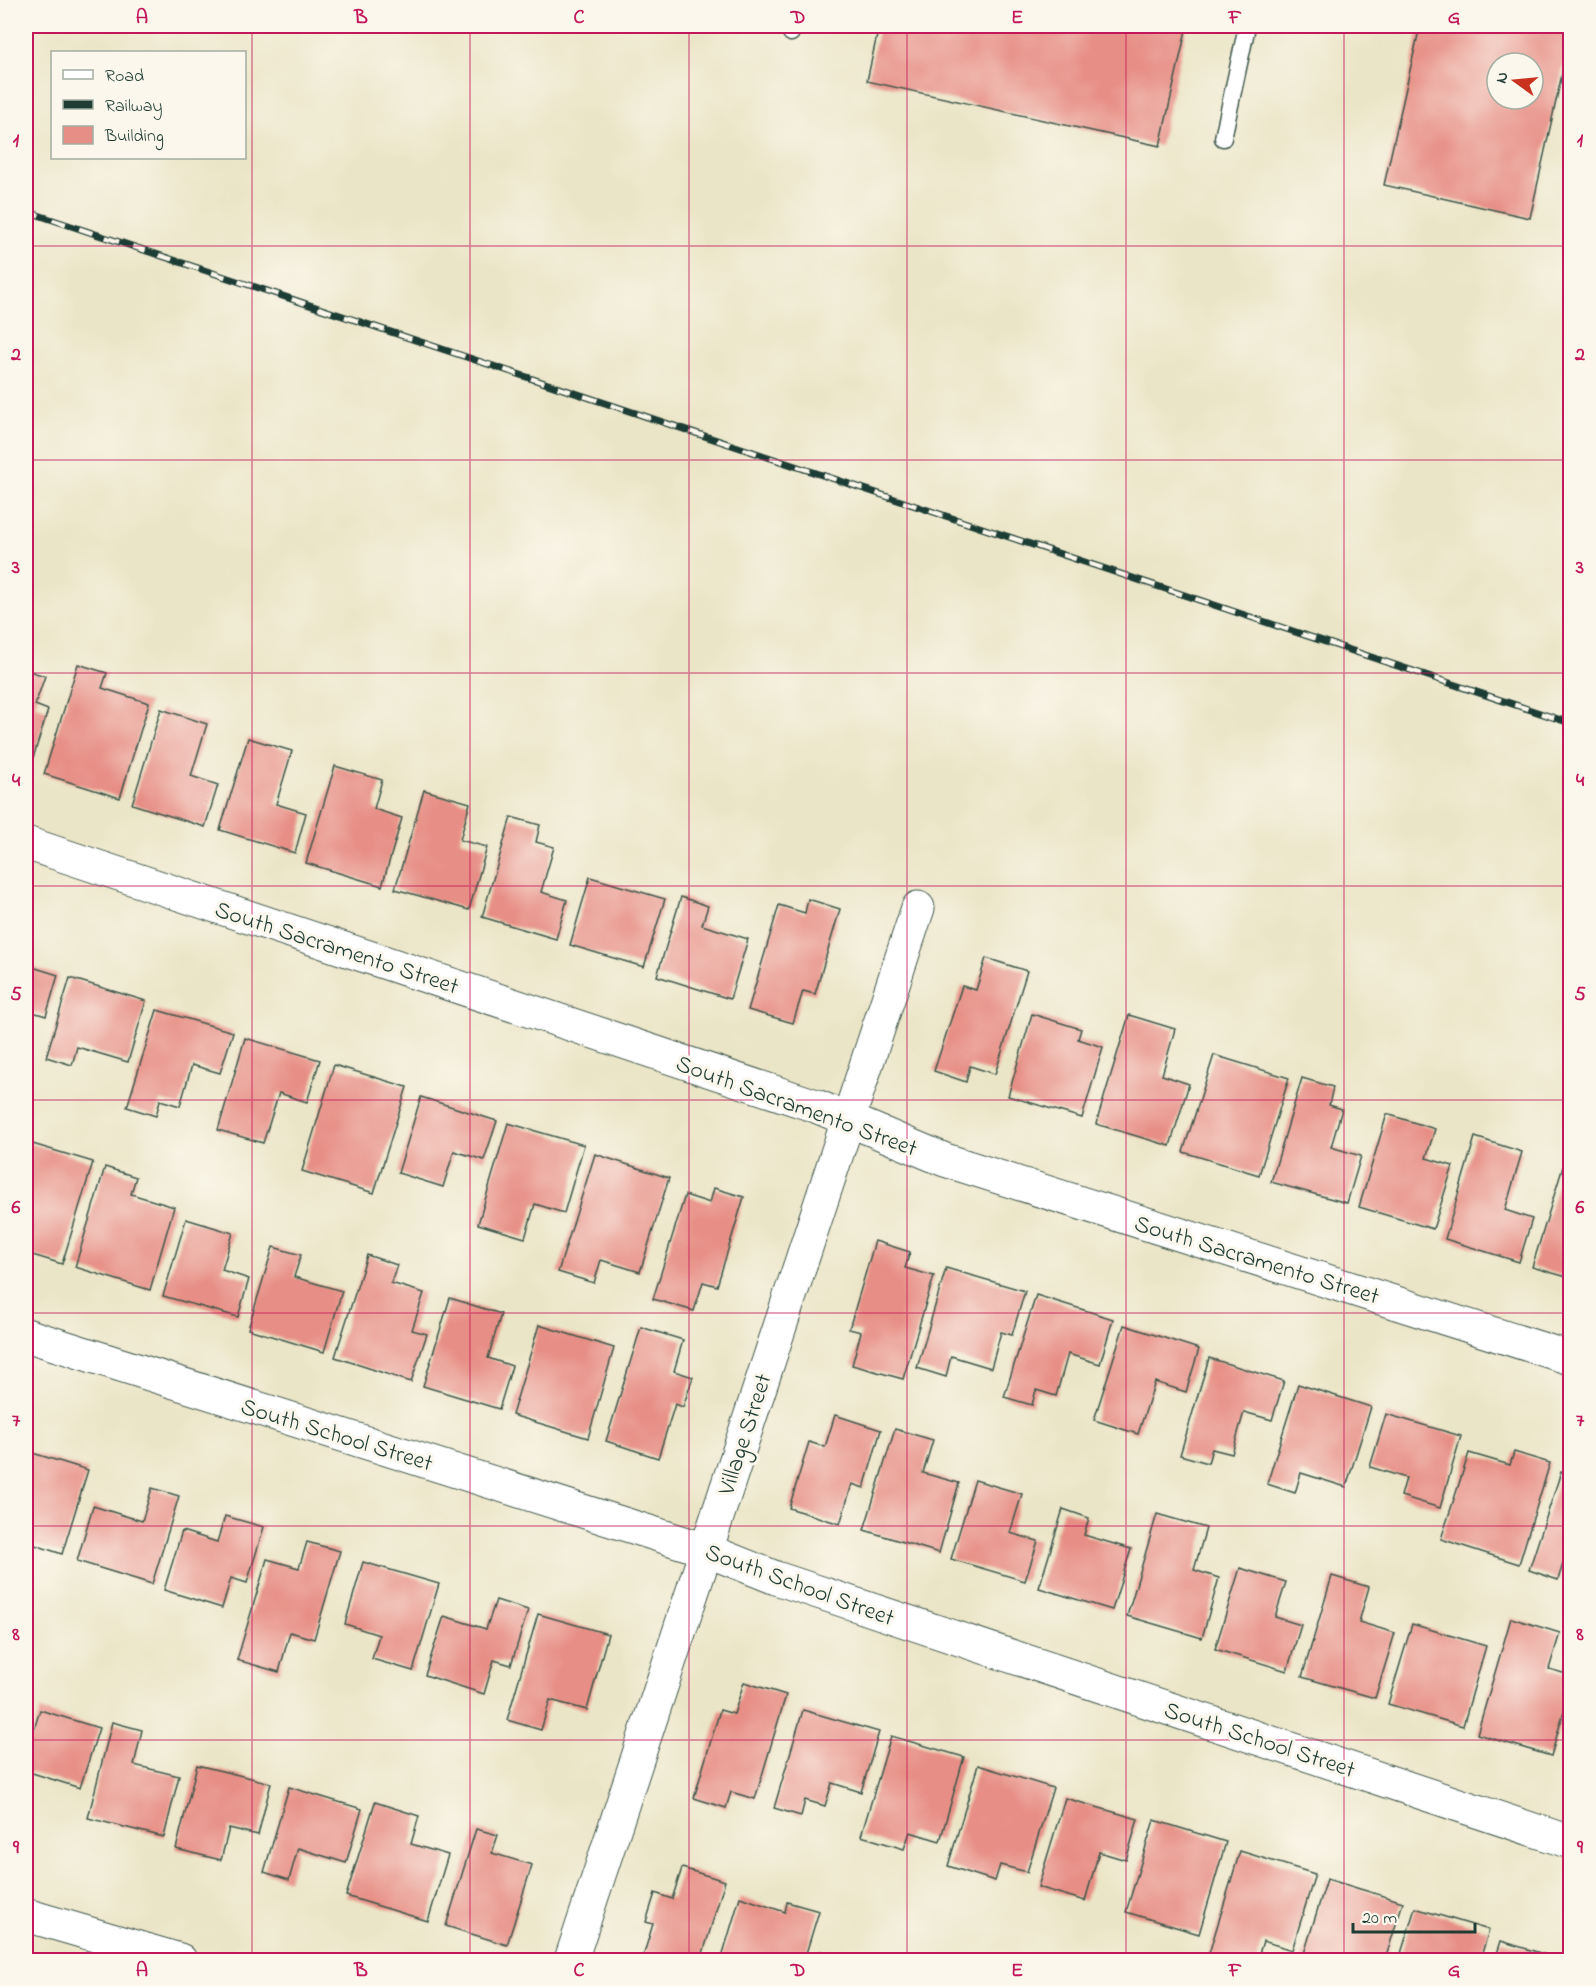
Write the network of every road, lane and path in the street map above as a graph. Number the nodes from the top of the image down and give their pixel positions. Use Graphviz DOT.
graph roads {
  1 [pos="1247,26"];
  2 [pos="1223,138"];
  3 [pos="26,843"];
  4 [pos="918,908"];
  5 [pos="848,1119"];
  6 [pos="26,1335"];
  7 [pos="1570,1358"];
  8 [pos="706,1550"];
  9 [pos="1570,1842"];
  10 [pos="26,1915"];
  11 [pos="147,1956"];
  12 [pos="180,1960"];
  13 [pos="571,1960"];
  1 -- 2 [label="lane"];
  3 -- 5 [label="street, South Sacramento Street"];
  4 -- 5 [label="street, Village Street"];
  5 -- 7 [label="street, South Sacramento Street"];
  5 -- 8 [label="street, Village Street"];
  6 -- 8 [label="street, South School Street"];
  8 -- 9 [label="street, South School Street"];
  8 -- 13 [label="street, Village Street"];
  10 -- 11 [label="street"];
  11 -- 12 [label="street"];
}
